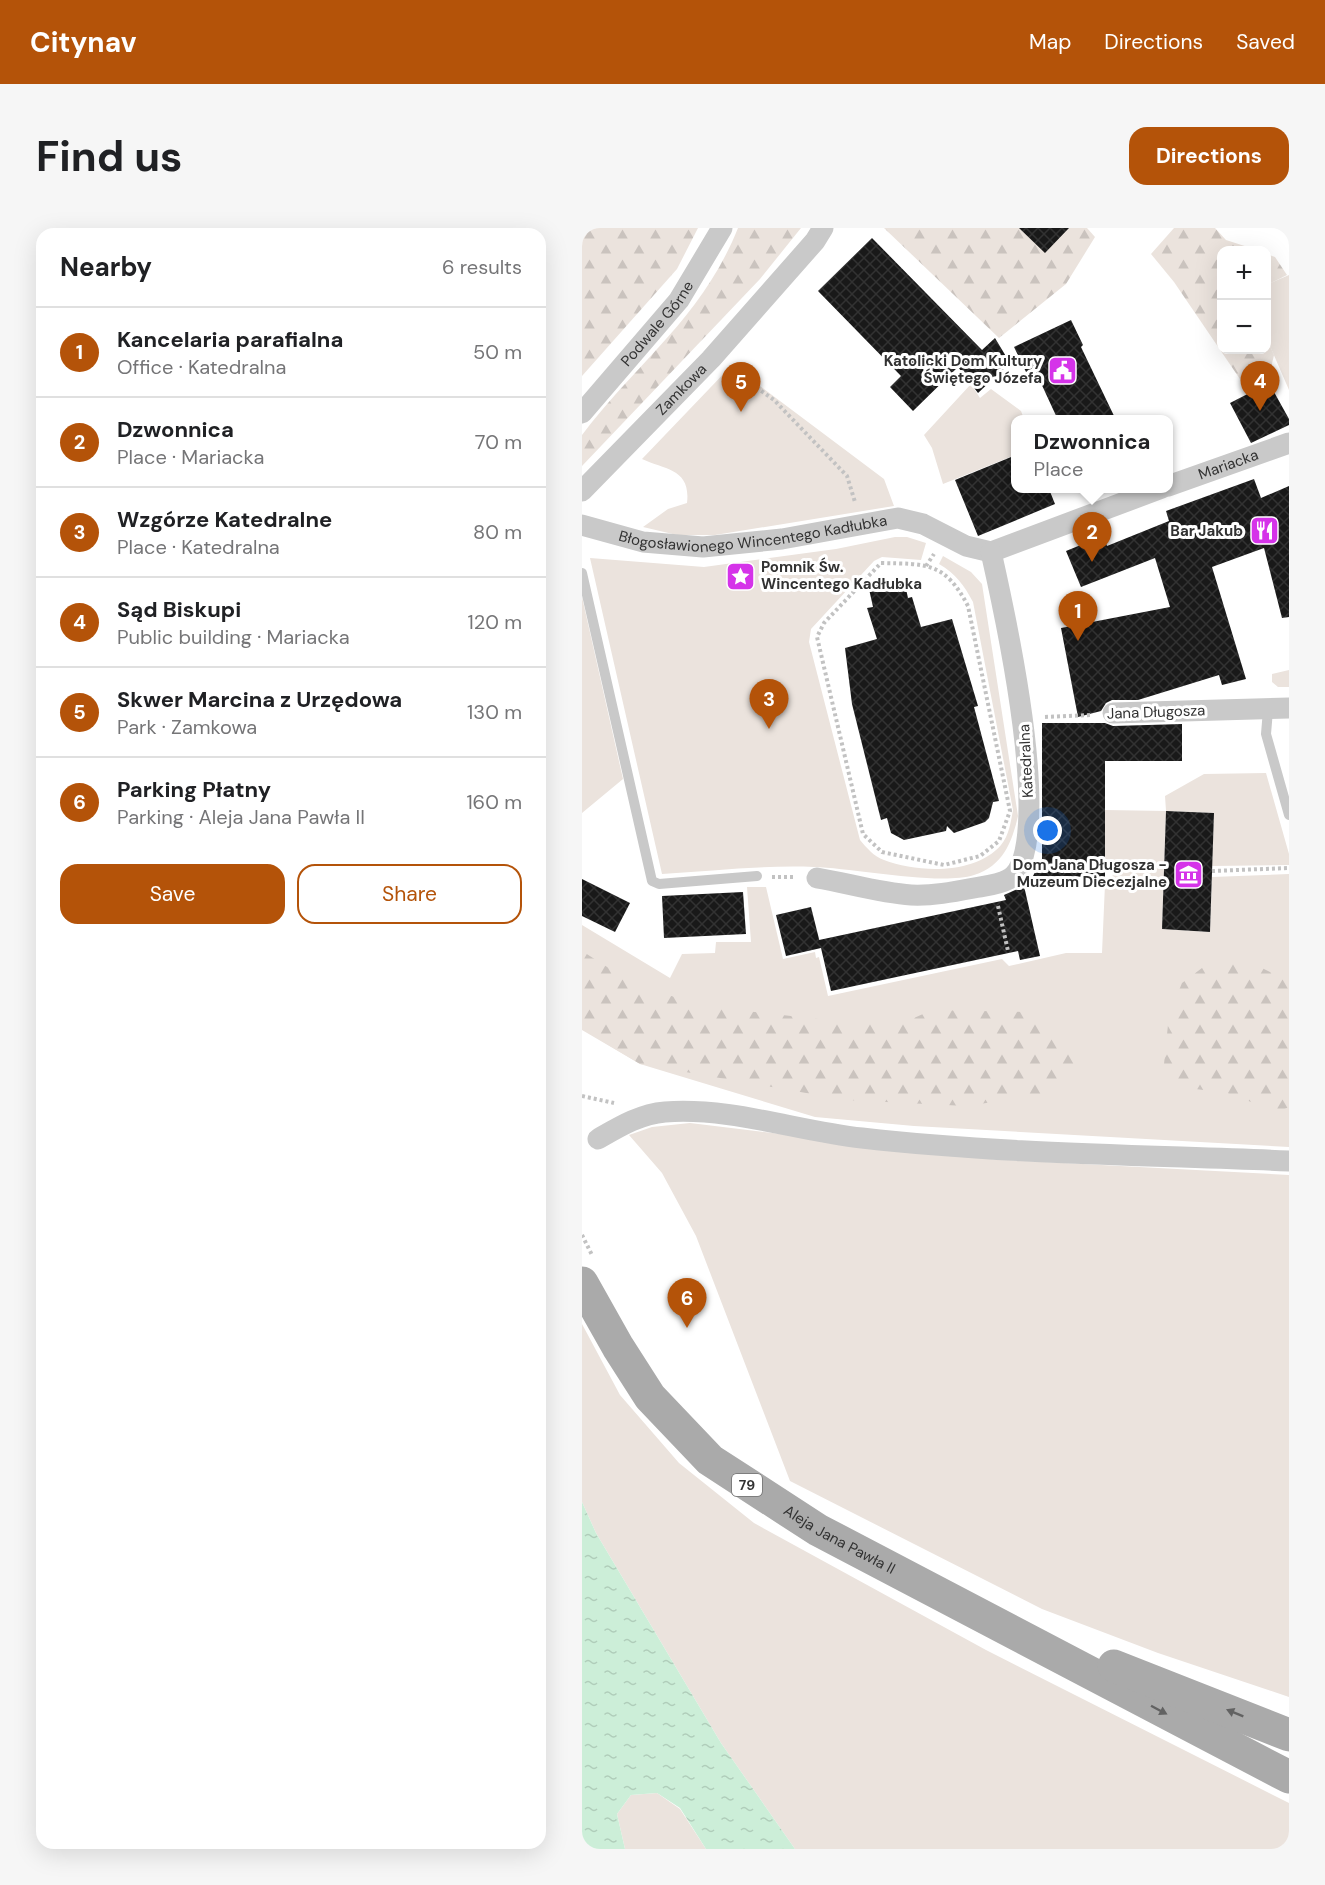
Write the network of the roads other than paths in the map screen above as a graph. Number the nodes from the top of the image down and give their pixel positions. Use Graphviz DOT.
graph roads {
  1 [pos="722,228"];
  2 [pos="823,228"];
  3 [pos="582,412"];
  4 [pos="1289,443"];
  5 [pos="1173,484"];
  6 [pos="582,491"];
  7 [pos="1151,493"];
  8 [pos="582,525"];
  9 [pos="991,552"];
  10 [pos="582,573"];
  11 [pos="1289,708"];
  12 [pos="1268,710"];
  13 [pos="1113,713"];
  14 [pos="1289,815"];
  15 [pos="757,876"];
  16 [pos="817,878"];
  17 [pos="598,1140"];
  18 [pos="1289,1161"];
  19 [pos="589,1272"];
  20 [pos="978,1613"];
  21 [pos="1289,1735"];
  22 [pos="1289,1776"];
  1 -- 3 [label="street, Podwale Górne"];
  2 -- 6 [label="street, Zamkowa"];
  4 -- 5 [label="street, Mariacka"];
  7 -- 9 [label="street"];
  8 -- 9 [label="street, Błogosławionego Wincentego Kadłubka"];
  9 -- 16 [label="street, Katedralna"];
  10 -- 15 [label="lane"];
  11 -- 12 [label="street, Jana Długosza"];
  12 -- 13 [label="street, Jana Długosza"];
  12 -- 14 [label="lane"];
  17 -- 18 [label="street"];
  19 -- 20 [label="main road, Aleja Jana Pawła II / 79"];
  21 -- 20 [label="main road, Aleja Jana Pawła II / 79, one-way"];
  20 -- 22 [label="main road, Aleja Jana Pawła II / 79, one-way"];
}
